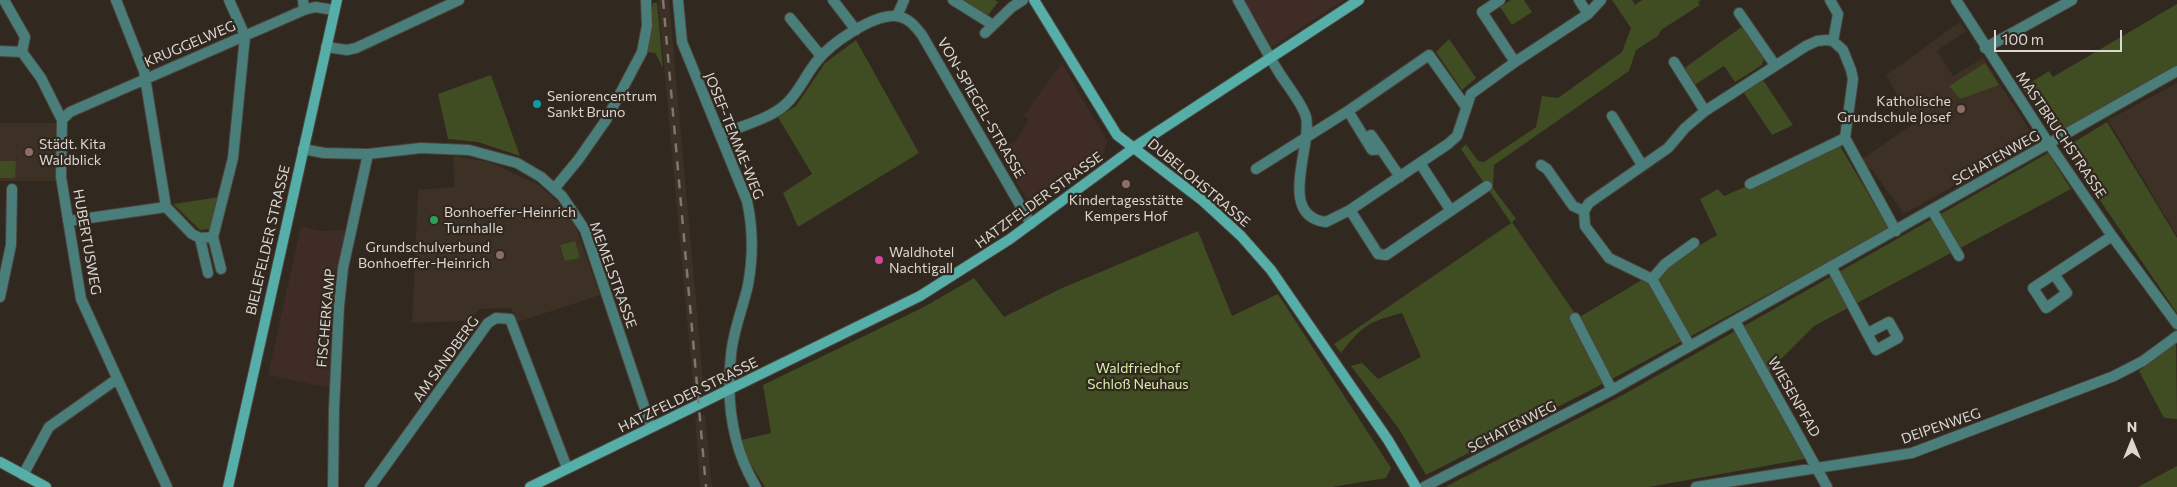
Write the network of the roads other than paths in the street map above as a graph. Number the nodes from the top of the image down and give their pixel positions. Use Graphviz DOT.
graph roads {
  1 [pos="4,0"];
  2 [pos="116,0"];
  3 [pos="229,0"];
  4 [pos="459,0"];
  5 [pos="646,0"];
  6 [pos="678,0"];
  7 [pos="833,0"];
  8 [pos="904,0"];
  9 [pos="953,0"];
  10 [pos="1002,0"];
  11 [pos="1023,0"];
  12 [pos="1034,0"];
  13 [pos="1238,0"];
  14 [pos="1359,0"];
  15 [pos="1500,0"];
  16 [pos="1579,0"];
  17 [pos="1601,0"];
  18 [pos="1830,0"];
  19 [pos="1956,0"];
  20 [pos="2072,0"];
  21 [pos="304,5"];
  22 [pos="335,5"];
  23 [pos="1012,7"];
  24 [pos="1739,13"];
  25 [pos="1588,14"];
  26 [pos="897,16"];
  27 [pos="790,18"];
  28 [pos="993,25"];
  29 [pos="856,30"];
  30 [pos="986,33"];
  31 [pos="245,36"];
  32 [pos="1833,41"];
  33 [pos="326,47"];
  34 [pos="1985,48"];
  35 [pos="0,51"];
  36 [pos="22,52"];
  37 [pos="821,56"];
  38 [pos="1271,59"];
  39 [pos="1515,62"];
  40 [pos="1674,62"];
  41 [pos="1775,65"];
  42 [pos="2177,71"];
  43 [pos="145,79"];
  44 [pos="1466,106"];
  45 [pos="1348,111"];
  46 [pos="1705,111"];
  47 [pos="1612,116"];
  48 [pos="62,120"];
  49 [pos="720,135"];
  50 [pos="1307,137"];
  51 [pos="1845,138"];
  52 [pos="2048,144"];
  53 [pos="1134,147"];
  54 [pos="303,149"];
  55 [pos="368,154"];
  56 [pos="1420,163"];
  57 [pos="1541,164"];
  58 [pos="1642,165"];
  59 [pos="1256,169"];
  60 [pos="1400,178"];
  61 [pos="1750,184"];
  62 [pos="1487,186"];
  63 [pos="12,189"];
  64 [pos="554,189"];
  65 [pos="166,207"];
  66 [pos="1350,210"];
  67 [pos="1932,210"];
  68 [pos="1451,211"];
  69 [pos="1584,211"];
  70 [pos="68,220"];
  71 [pos="1031,224"];
  72 [pos="1896,231"];
  73 [pos="2112,236"];
  74 [pos="213,237"];
  75 [pos="200,238"];
  76 [pos="1694,243"];
  77 [pos="1959,256"];
  78 [pos="1831,266"];
  79 [pos="221,269"];
  80 [pos="208,273"];
  81 [pos="2054,274"];
  82 [pos="1652,278"];
  83 [pos="0,297"];
  84 [pos="1575,318"];
  85 [pos="1735,322"];
  86 [pos="2177,324"];
  87 [pos="1868,333"];
  88 [pos="2177,336"];
  89 [pos="1690,346"];
  90 [pos="117,379"];
  91 [pos="1612,390"];
  92 [pos="729,391"];
  93 [pos="651,427"];
  94 [pos="0,462"];
  95 [pos="567,468"];
  96 [pos="1818,468"];
  97 [pos="24,475"];
  98 [pos="43,487"];
  99 [pos="167,487"];
  100 [pos="228,487"];
  101 [pos="333,487"];
  102 [pos="370,487"];
  103 [pos="530,487"];
  104 [pos="756,487"];
  105 [pos="1416,487"];
  106 [pos="1424,487"];
  107 [pos="1696,487"];
  108 [pos="1827,487"];
  1 -- 36 [label="street, HUBERTUSWEG"];
  2 -- 43 [label="street"];
  3 -- 31 [label="street"];
  4 -- 33 [label="street"];
  5 -- 64 [label="street"];
  6 -- 49 [label="street, JOSEF-TEMME-WEG"];
  7 -- 29 [label="street"];
  8 -- 26 [label="street"];
  9 -- 28 [label="street"];
  10 -- 23 [label="street"];
  11 -- 23 [label="street"];
  12 -- 53 [label="main road, DUBELOHSTRASSE"];
  13 -- 38 [label="street"];
  14 -- 38 [label="main road, HATZFELDER STRASSE"];
  15 -- 39 [label="street"];
  16 -- 25 [label="street"];
  17 -- 25 [label="street"];
  18 -- 32 [label="street"];
  19 -- 34 [label="street, MASTBRUCHSTRASSE"];
  20 -- 34 [label="street"];
  21 -- 22 [label="street, KRUGGELWEG"];
  21 -- 31 [label="street, KRUGGELWEG"];
  22 -- 33 [label="main road, BIELEFELDER STRASSE"];
  23 -- 28 [label="street"];
  24 -- 41 [label="street"];
  25 -- 39 [label="street"];
  26 -- 29 [label="street"];
  26 -- 71 [label="street, VON-SPIEGEL-STRASSE"];
  27 -- 37 [label="street"];
  28 -- 30 [label="street"];
  29 -- 37 [label="street"];
  31 -- 43 [label="street, KRUGGELWEG"];
  31 -- 74 [label="street"];
  32 -- 41 [label="street"];
  32 -- 51 [label="street"];
  33 -- 54 [label="main road, BIELEFELDER STRASSE"];
  34 -- 52 [label="street, MASTBRUCHSTRASSE"];
  35 -- 36 [label="street"];
  36 -- 48 [label="street, HUBERTUSWEG"];
  37 -- 49 [label="street"];
  38 -- 50 [label="street"];
  38 -- 53 [label="main road, HATZFELDER STRASSE"];
  39 -- 44 [label="street"];
  40 -- 46 [label="street"];
  41 -- 46 [label="street"];
  42 -- 52 [label="street, SCHATENWEG"];
  43 -- 48 [label="street, KRUGGELWEG"];
  43 -- 65 [label="street"];
  44 -- 45 [label="street"];
  44 -- 56 [label="street"];
  45 -- 50 [label="street"];
  45 -- 60 [label="street"];
  46 -- 58 [label="street"];
  47 -- 58 [label="street"];
  48 -- 70 [label="street, HUBERTUSWEG"];
  49 -- 92 [label="street, JOSEF-TEMME-WEG"];
  50 -- 59 [label="street"];
  50 -- 66 [label="street"];
  51 -- 61 [label="street"];
  51 -- 72 [label="street"];
  52 -- 67 [label="street, SCHATENWEG"];
  52 -- 73 [label="street, MASTBRUCHSTRASSE"];
  53 -- 71 [label="main road, HATZFELDER STRASSE"];
  53 -- 105 [label="main road, DUBELOHSTRASSE"];
  54 -- 55 [label="street, MEMELSTRASSE"];
  54 -- 100 [label="main road, BIELEFELDER STRASSE"];
  55 -- 64 [label="street, MEMELSTRASSE"];
  55 -- 101 [label="street, FISCHERKAMP"];
  56 -- 60 [label="street"];
  56 -- 68 [label="street"];
  57 -- 69 [label="street"];
  58 -- 69 [label="street"];
  60 -- 66 [label="street"];
  62 -- 68 [label="street"];
  63 -- 83 [label="street"];
  64 -- 93 [label="street, MEMELSTRASSE"];
  65 -- 70 [label="street"];
  65 -- 75 [label="street"];
  66 -- 68 [label="street"];
  67 -- 72 [label="street, SCHATENWEG"];
  67 -- 77 [label="street"];
  69 -- 82 [label="street"];
  70 -- 90 [label="street, HUBERTUSWEG"];
  71 -- 92 [label="main road, HATZFELDER STRASSE"];
  72 -- 78 [label="street, SCHATENWEG"];
  73 -- 81 [label="street"];
  73 -- 86 [label="street, MASTBRUCHSTRASSE"];
  74 -- 75 [label="street"];
  74 -- 79 [label="street"];
  75 -- 80 [label="street"];
  76 -- 82 [label="street"];
  78 -- 85 [label="street, SCHATENWEG"];
  78 -- 87 [label="street"];
  82 -- 89 [label="street"];
  84 -- 91 [label="street"];
  85 -- 89 [label="street, SCHATENWEG"];
  85 -- 96 [label="street, WIESENPFAD"];
  88 -- 96 [label="street, DEIPENWEG"];
  89 -- 91 [label="street, SCHATENWEG"];
  90 -- 97 [label="street"];
  90 -- 99 [label="street, HUBERTUSWEG"];
  91 -- 106 [label="street, SCHATENWEG"];
  92 -- 93 [label="main road, HATZFELDER STRASSE"];
  92 -- 104 [label="street, JOSEF-TEMME-WEG"];
  93 -- 95 [label="main road, HATZFELDER STRASSE"];
  94 -- 97 [label="main road"];
  95 -- 102 [label="street, AM SANDBERG"];
  95 -- 103 [label="main road, HATZFELDER STRASSE"];
  96 -- 107 [label="street, DEIPENWEG"];
  96 -- 108 [label="street, WIESENPFAD"];
  97 -- 98 [label="main road"];
}
